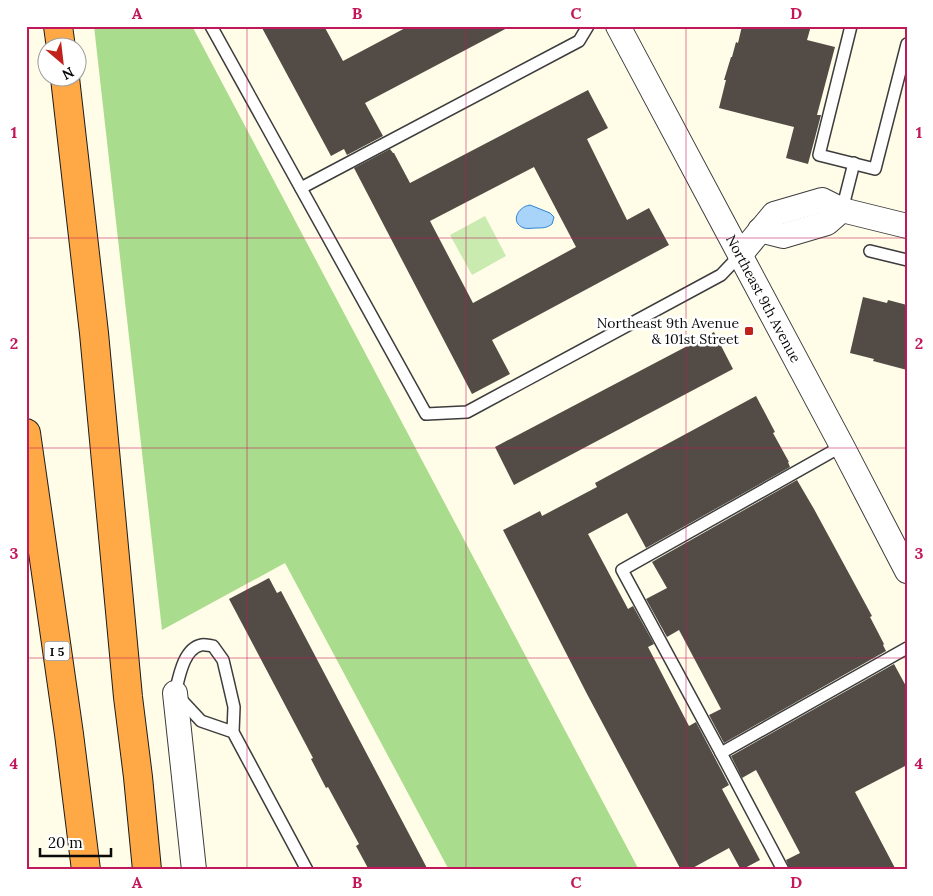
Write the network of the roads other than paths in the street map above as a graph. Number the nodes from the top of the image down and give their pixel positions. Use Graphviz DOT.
graph roads {
  1 [pos="211,26"];
  2 [pos="588,26"];
  3 [pos="618,26"];
  4 [pos="851,26"];
  5 [pos="907,44"];
  6 [pos="66,88"];
  7 [pos="854,163"];
  8 [pos="301,188"];
  9 [pos="842,210"];
  10 [pos="907,226"];
  11 [pos="870,251"];
  12 [pos="740,255"];
  13 [pos="907,260"];
  14 [pos="26,433"];
  15 [pos="842,446"];
  16 [pos="907,571"];
  17 [pos="907,648"];
  18 [pos="175,693"];
  19 [pos="233,732"];
  20 [pos="721,752"];
  21 [pos="86,870"];
  22 [pos="147,870"];
  23 [pos="194,870"];
  24 [pos="307,870"];
  25 [pos="783,870"];
  1 -- 8 [label="lane"];
  2 -- 8 [label="lane"];
  3 -- 12 [label="street, Northeast 9th Avenue"];
  4 -- 7 [label="lane"];
  5 -- 7 [label="lane"];
  6 -- 22 [label="highway"];
  7 -- 9 [label="lane"];
  8 -- 12 [label="lane"];
  9 -- 10 [label="street"];
  9 -- 12 [label="street"];
  11 -- 13 [label="lane"];
  12 -- 15 [label="street, Northeast 9th Avenue"];
  14 -- 21 [label="highway, I 5"];
  15 -- 16 [label="street, Northeast 9th Avenue"];
  15 -- 20 [label="lane"];
  17 -- 20 [label="lane"];
  18 -- 19 [label="lane"];
  18 -- 19 [label="lane"];
  18 -- 23 [label="street"];
  19 -- 24 [label="lane"];
  20 -- 25 [label="lane"];
}
